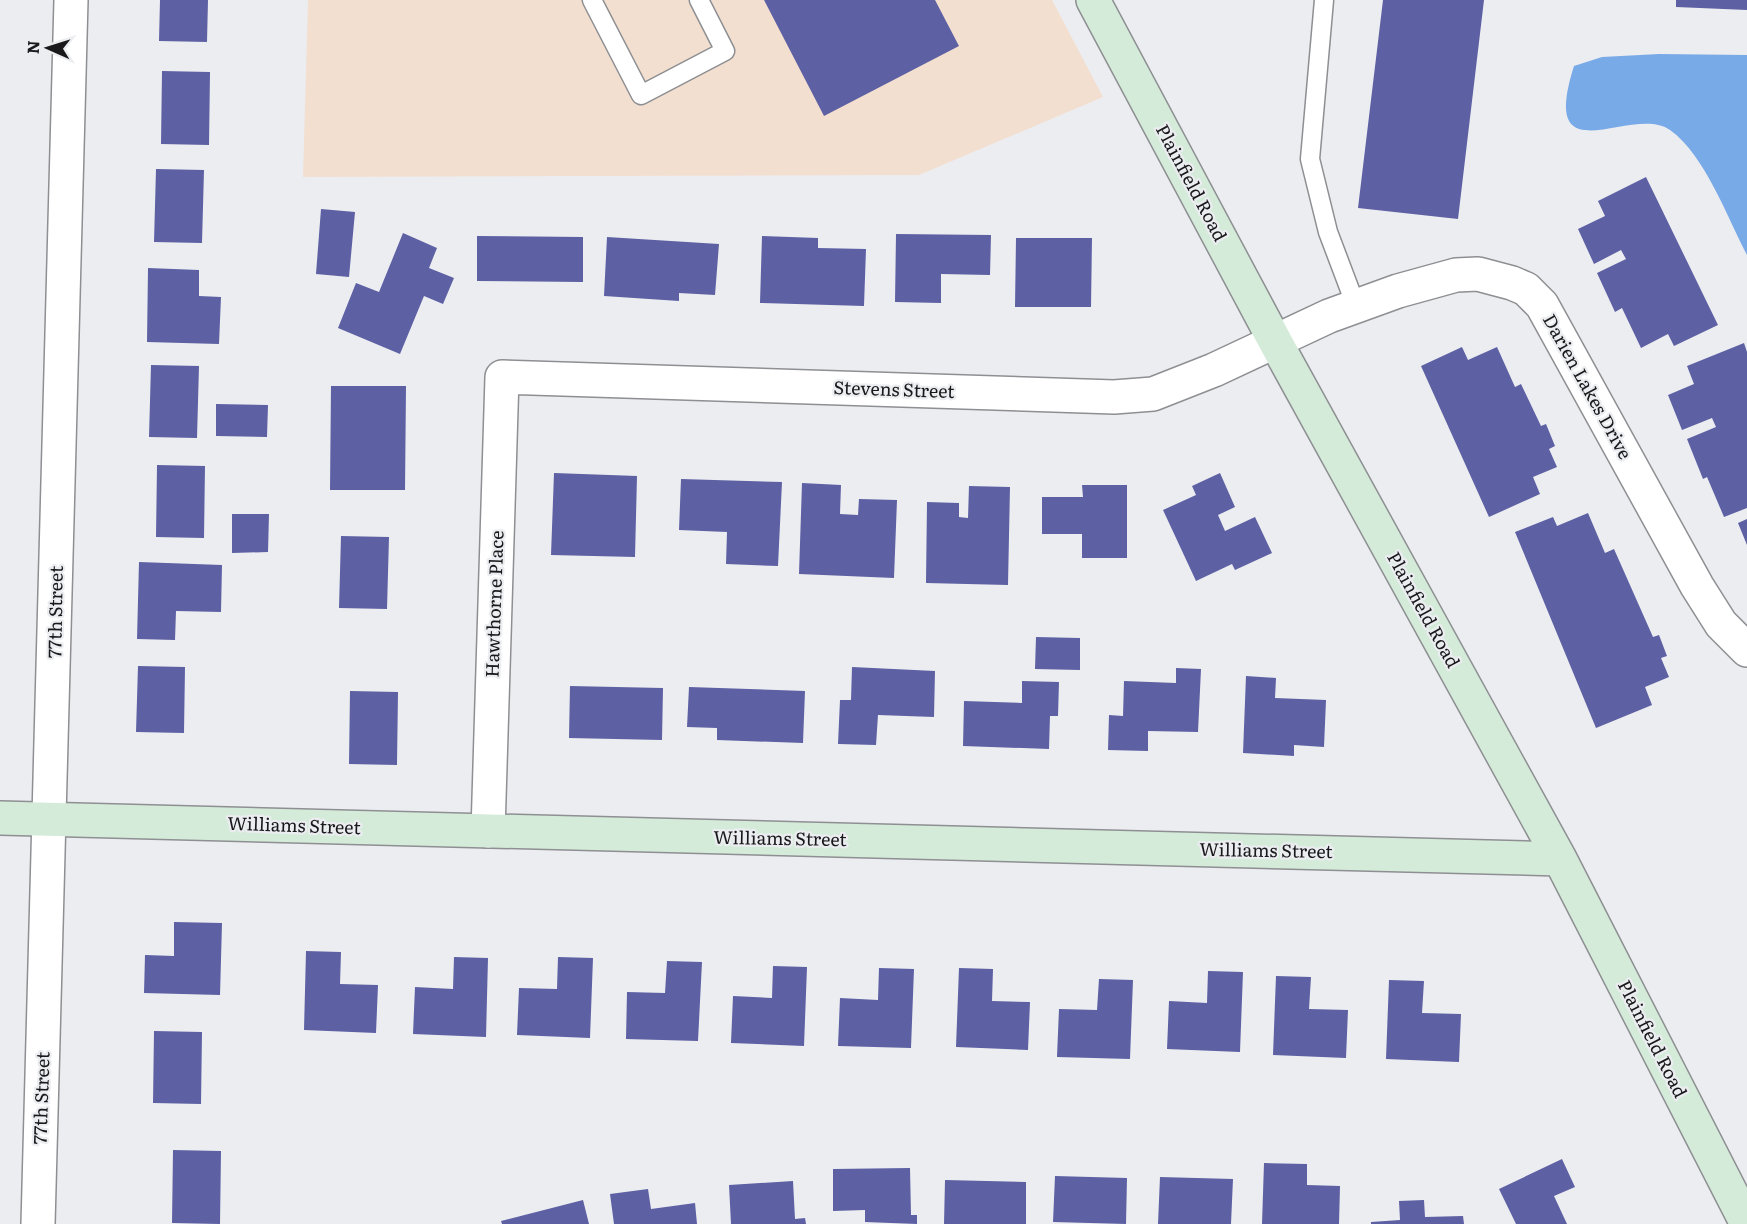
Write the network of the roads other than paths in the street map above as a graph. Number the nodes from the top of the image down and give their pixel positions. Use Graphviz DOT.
graph roads {
  1 [pos="71,0"];
  2 [pos="592,0"];
  3 [pos="699,0"];
  4 [pos="1094,0"];
  5 [pos="1324,0"];
  6 [pos="1356,306"];
  7 [pos="1276,342"];
  8 [pos="502,377"];
  9 [pos="1747,650"];
  10 [pos="0,818"];
  11 [pos="50,820"];
  12 [pos="488,831"];
  13 [pos="1560,859"];
  14 [pos="38,1224"];
  15 [pos="1747,1224"];
  1 -- 11 [label="street, 77th Street"];
  2 -- 3 [label="lane"];
  4 -- 7 [label="street, Plainfield Road"];
  5 -- 6 [label="lane"];
  6 -- 7 [label="street, Darien Lakes Drive"];
  6 -- 9 [label="street, Darien Lakes Drive"];
  7 -- 8 [label="street, Stevens Street"];
  7 -- 13 [label="street, Plainfield Road"];
  8 -- 12 [label="street, Hawthorne Place"];
  10 -- 11 [label="street, Williams Street"];
  11 -- 12 [label="street, Williams Street"];
  11 -- 14 [label="street, 77th Street"];
  12 -- 13 [label="street, Williams Street"];
  13 -- 15 [label="street, Plainfield Road"];
}
